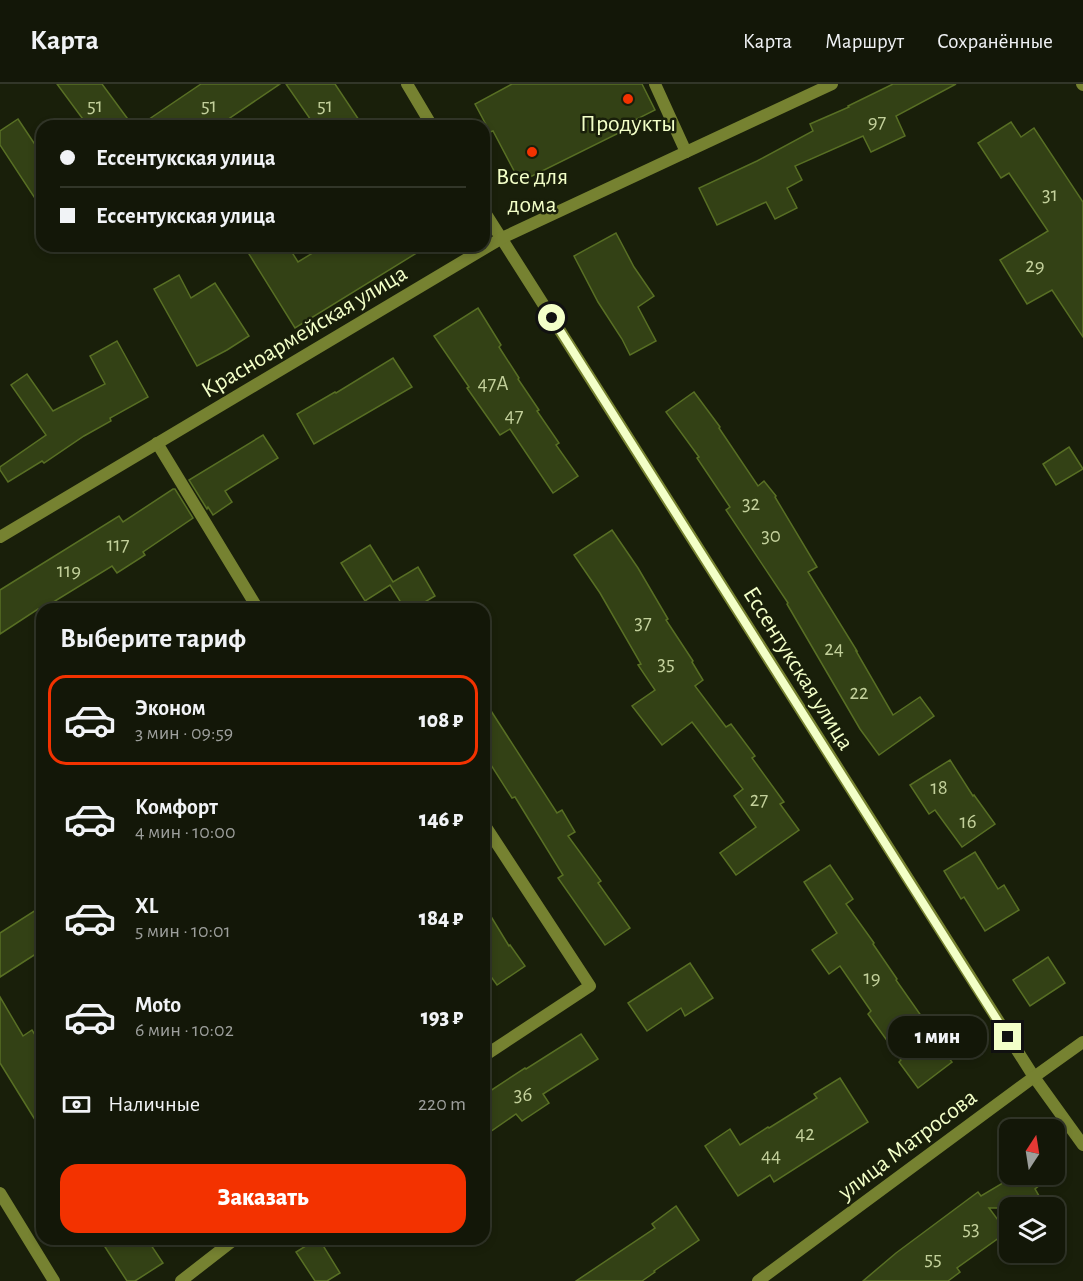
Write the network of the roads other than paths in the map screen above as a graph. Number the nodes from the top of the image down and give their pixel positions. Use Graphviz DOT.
graph roads {
  1 [pos="407,84"];
  2 [pos="655,84"];
  3 [pos="832,84"];
  4 [pos="428,120"];
  5 [pos="686,152"];
  6 [pos="490,220"];
  7 [pos="502,238"];
  8 [pos="490,245"];
  9 [pos="478,252"];
  10 [pos="157,443"];
  11 [pos="0,537"];
  12 [pos="254,603"];
  13 [pos="490,833"];
  14 [pos="1083,1042"];
  15 [pos="490,1052"];
  16 [pos="1034,1077"];
  17 [pos="1083,1144"];
  18 [pos="0,1194"];
  19 [pos="227,1245"];
  20 [pos="54,1281"];
  21 [pos="181,1281"];
  22 [pos="758,1281"];
  1 -- 4 [label="street"];
  2 -- 5 [label="street"];
  3 -- 5 [label="street, Красноармейская улица"];
  5 -- 7 [label="street, Красноармейская улица"];
  6 -- 7 [label="street, Ессентукская улица"];
  7 -- 8 [label="street, Красноармейская улица"];
  7 -- 16 [label="street, Ессентукская улица"];
  9 -- 10 [label="street, Красноармейская улица"];
  10 -- 11 [label="street, Красноармейская улица"];
  10 -- 12 [label="street"];
  13 -- 15 [label="street"];
  14 -- 16 [label="street, улица Матросова"];
  16 -- 17 [label="street, Ессентукская улица"];
  16 -- 22 [label="street, улица Матросова"];
  18 -- 20 [label="street"];
  19 -- 21 [label="street"];
}
